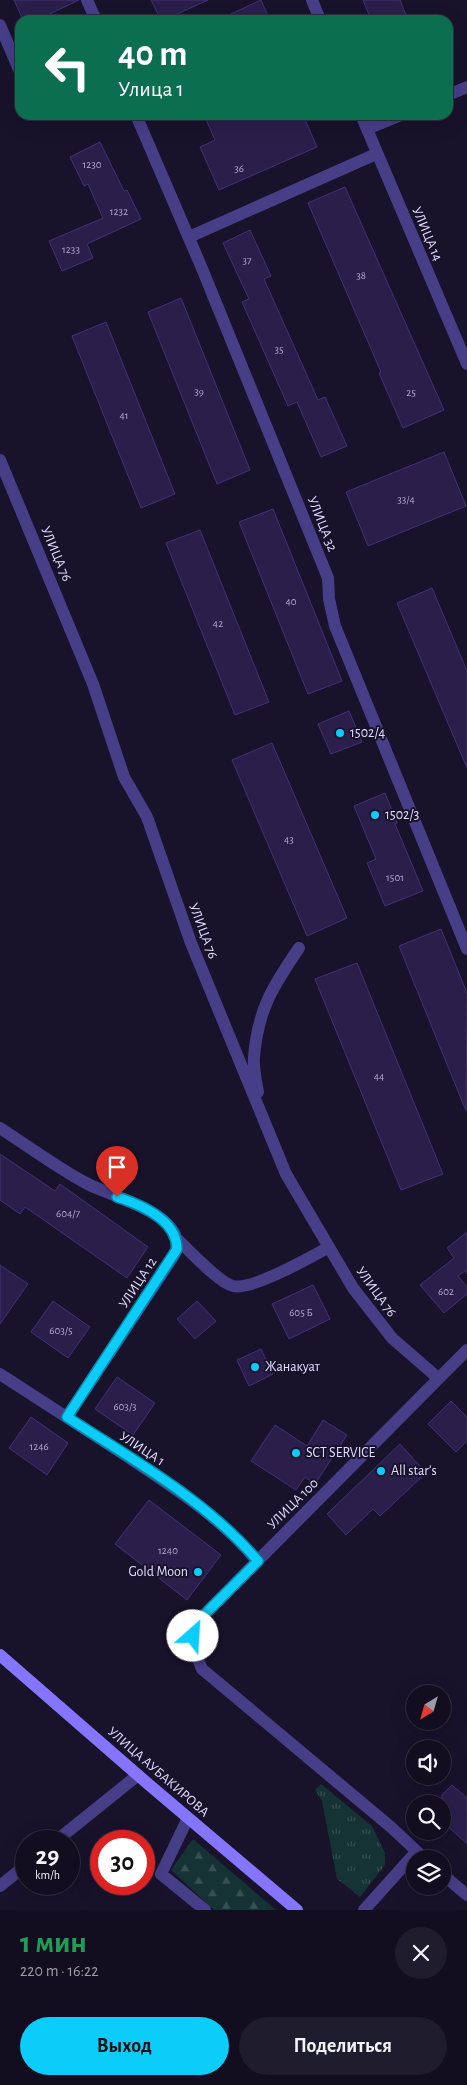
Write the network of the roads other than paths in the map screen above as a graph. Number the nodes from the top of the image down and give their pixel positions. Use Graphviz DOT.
graph roads {
  1 [pos="87,0"];
  2 [pos="312,0"];
  3 [pos="94,15"];
  4 [pos="318,15"];
  5 [pos="0,26"];
  6 [pos="15,60"];
  7 [pos="467,87"];
  8 [pos="453,93"];
  9 [pos="138,120"];
  10 [pos="363,120"];
  11 [pos="389,120"];
  12 [pos="367,129"];
  13 [pos="376,154"];
  14 [pos="189,237"];
  15 [pos="467,364"];
  16 [pos="0,460"];
  17 [pos="299,948"];
  18 [pos="467,949"];
  19 [pos="259,1107"];
  20 [pos="0,1128"];
  21 [pos="177,1239"];
  22 [pos="329,1248"];
  23 [pos="467,1350"];
  24 [pos="0,1374"];
  25 [pos="438,1378"];
  26 [pos="67,1417"];
  27 [pos="258,1561"];
  28 [pos="0,1655"];
  29 [pos="138,1775"];
  30 [pos="188,1818"];
  31 [pos="70,1830"];
  32 [pos="415,1850"];
  33 [pos="406,1869"];
  34 [pos="15,1874"];
  35 [pos="451,1882"];
  36 [pos="0,1886"];
  37 [pos="467,1895"];
  38 [pos="205,1910"];
  39 [pos="297,1910"];
  40 [pos="364,1910"];
  1 -- 3 [label="street"];
  2 -- 4 [label="street"];
  5 -- 6 [label="street"];
  7 -- 8 [label="street"];
  9 -- 14 [label="street, УЛИЦА 32"];
  10 -- 12 [label="street, УЛИЦА 14"];
  11 -- 12 [label="street"];
  12 -- 13 [label="street, УЛИЦА 14"];
  13 -- 14 [label="street"];
  13 -- 15 [label="street, УЛИЦА 14"];
  14 -- 18 [label="street, УЛИЦА 32"];
  16 -- 19 [label="street, УЛИЦА 76"];
  17 -- 19 [label="street"];
  19 -- 22 [label="street, УЛИЦА 76"];
  20 -- 21 [label="street"];
  21 -- 22 [label="street"];
  21 -- 26 [label="street, УЛИЦА 12"];
  22 -- 25 [label="street, УЛИЦА 76"];
  23 -- 25 [label="street, УЛИЦА 100"];
  24 -- 26 [label="street, УЛИЦА 1"];
  25 -- 27 [label="street, УЛИЦА 100"];
  26 -- 27 [label="street, УЛИЦА 1"];
  27 -- 32 [label="street, УЛИЦА 100"];
  28 -- 29 [label="main road, УЛИЦА АУБАКИРОВА"];
  29 -- 30 [label="main road, УЛИЦА АУБАКИРОВА"];
  29 -- 31 [label="street"];
  30 -- 38 [label="street"];
  30 -- 39 [label="main road, УЛИЦА АУБАКИРОВА"];
  33 -- 40 [label="street"];
  34 -- 36 [label="street"];
  35 -- 37 [label="street"];
}
